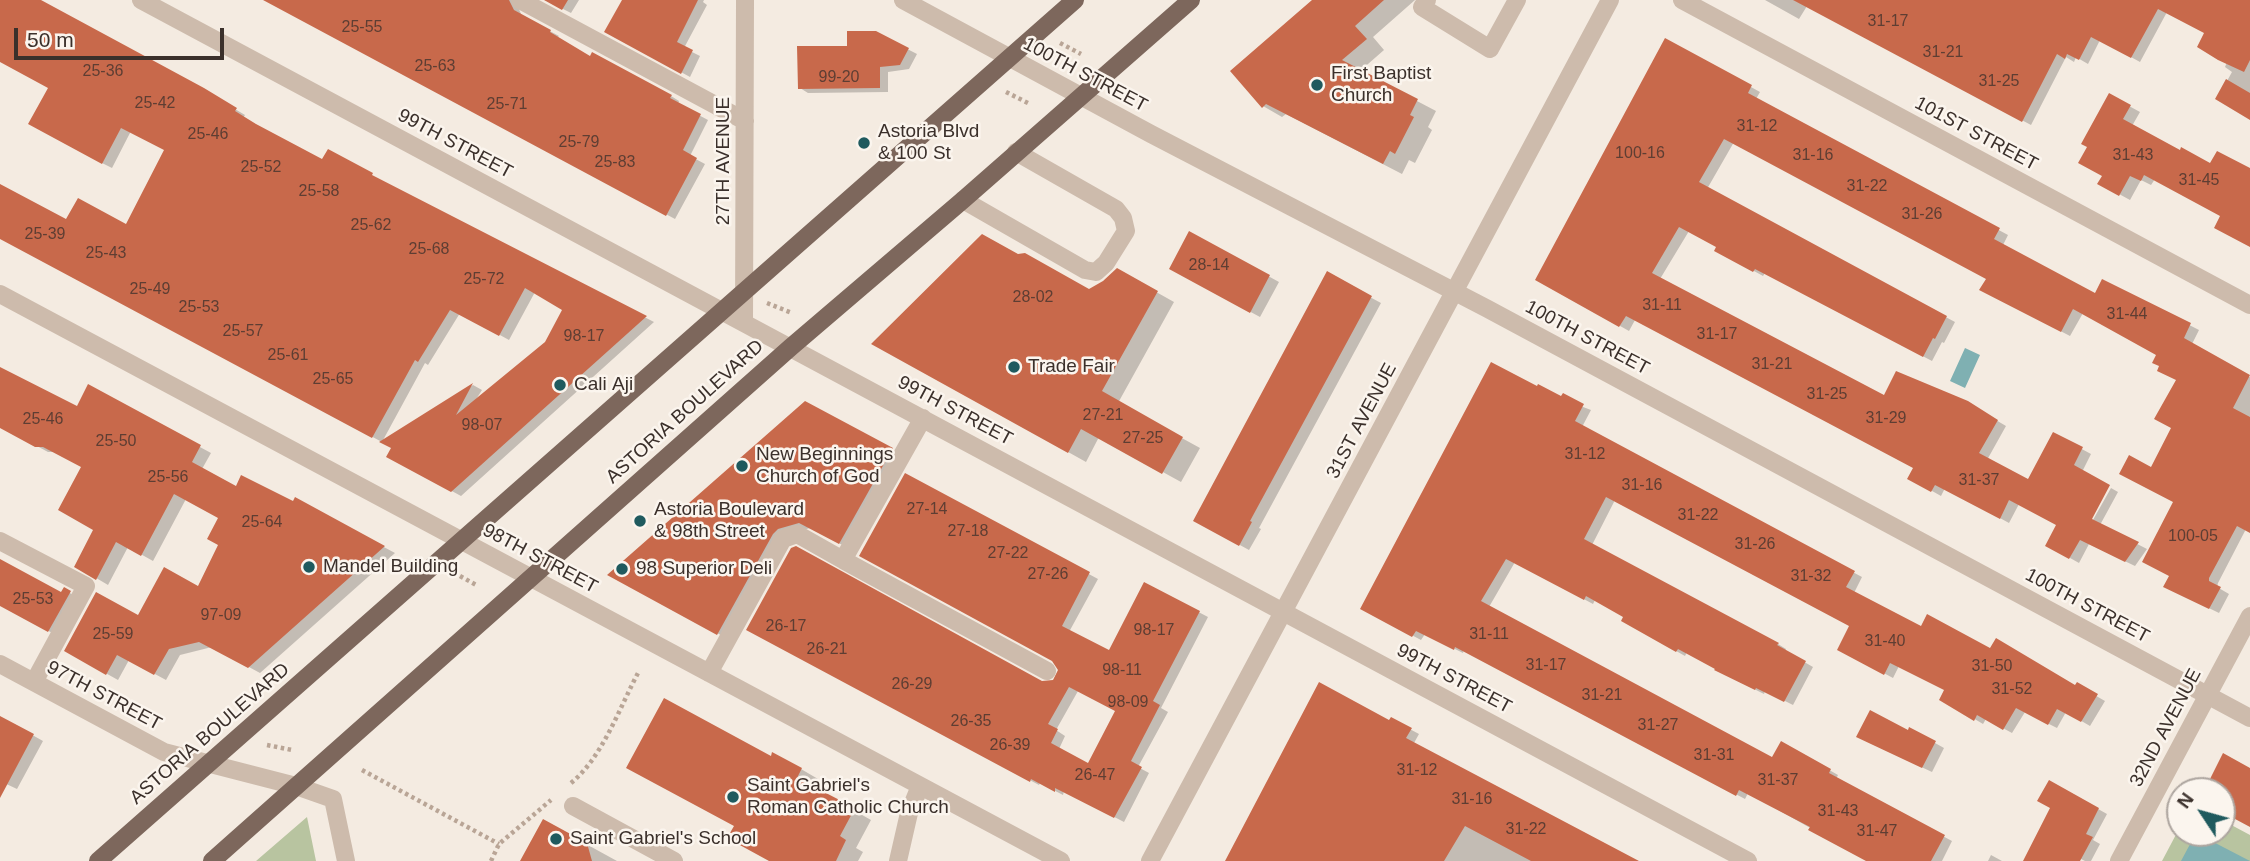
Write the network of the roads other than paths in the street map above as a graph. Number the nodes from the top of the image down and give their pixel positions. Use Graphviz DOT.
graph roads {
  1 [pos="141,0"];
  2 [pos="520,0"];
  3 [pos="745,0"];
  4 [pos="903,0"];
  5 [pos="1075,0"];
  6 [pos="1191,0"];
  7 [pos="1427,0"];
  8 [pos="1517,0"];
  9 [pos="1610,0"];
  10 [pos="1682,0"];
  11 [pos="1010,58"];
  12 [pos="1081,96"];
  13 [pos="745,121"];
  14 [pos="1016,152"];
  15 [pos="963,200"];
  16 [pos="1454,291"];
  17 [pos="744,292"];
  18 [pos="0,294"];
  19 [pos="2250,305"];
  20 [pos="723,311"];
  21 [pos="744,322"];
  22 [pos="791,347"];
  23 [pos="923,418"];
  24 [pos="0,541"];
  25 [pos="461,541"];
  26 [pos="843,560"];
  27 [pos="530,578"];
  28 [pos="1283,612"];
  29 [pos="2250,616"];
  30 [pos="0,664"];
  31 [pos="1047,671"];
  32 [pos="709,673"];
  33 [pos="34,682"];
  34 [pos="2208,695"];
  35 [pos="2250,718"];
  36 [pos="210,764"];
  37 [pos="296,786"];
  38 [pos="920,786"];
  39 [pos="573,806"];
  40 [pos="98,861"];
  41 [pos="212,861"];
  42 [pos="346,861"];
  43 [pos="674,861"];
  44 [pos="898,861"];
  45 [pos="1061,861"];
  46 [pos="1150,861"];
  47 [pos="1748,861"];
  48 [pos="2119,861"];
  1 -- 20 [label="street, 99TH STREET"];
  2 -- 13 [label="street"];
  3 -- 13 [label="street, 27TH AVENUE"];
  4 -- 11 [label="street, 100TH STREET"];
  5 -- 11 [label="main road, ASTORIA BOULEVARD"];
  6 -- 12 [label="main road, ASTORIA BOULEVARD"];
  7 -- 8 [label="street"];
  9 -- 16 [label="street, 31ST AVENUE"];
  10 -- 19 [label="street, 101ST STREET"];
  11 -- 12 [label="street, 100TH STREET"];
  11 -- 17 [label="main road, ASTORIA BOULEVARD"];
  12 -- 14 [label="main road, ASTORIA BOULEVARD"];
  12 -- 16 [label="street, 100TH STREET"];
  13 -- 17 [label="street, 27TH AVENUE"];
  14 -- 15 [label="main road, ASTORIA BOULEVARD"];
  14 -- 15 [label="street"];
  15 -- 22 [label="main road, ASTORIA BOULEVARD"];
  16 -- 28 [label="street, 31ST AVENUE"];
  16 -- 34 [label="street, 100TH STREET"];
  17 -- 20 [label="main road, ASTORIA BOULEVARD"];
  17 -- 21 [label="street, 27TH AVENUE"];
  18 -- 25 [label="street, 98TH STREET"];
  20 -- 21 [label="street, 99TH STREET"];
  20 -- 25 [label="main road, ASTORIA BOULEVARD"];
  21 -- 22 [label="street, 99TH STREET"];
  22 -- 23 [label="street, 99TH STREET"];
  22 -- 27 [label="main road, ASTORIA BOULEVARD"];
  23 -- 26 [label="street"];
  23 -- 28 [label="street, 99TH STREET"];
  24 -- 33 [label="street"];
  25 -- 27 [label="street, 98TH STREET"];
  25 -- 36 [label="main road, ASTORIA BOULEVARD"];
  26 -- 31 [label="street"];
  26 -- 32 [label="street"];
  27 -- 32 [label="street, 98TH STREET"];
  27 -- 37 [label="main road, ASTORIA BOULEVARD"];
  28 -- 46 [label="street, 31ST AVENUE"];
  28 -- 47 [label="street, 99TH STREET"];
  29 -- 34 [label="street, 32ND AVENUE"];
  30 -- 33 [label="street, 97TH STREET"];
  32 -- 38 [label="street, 98TH STREET"];
  33 -- 36 [label="street, 97TH STREET"];
  34 -- 35 [label="street, 100TH STREET"];
  34 -- 48 [label="street, 32ND AVENUE"];
  36 -- 37 [label="street, 97TH STREET"];
  36 -- 40 [label="main road, ASTORIA BOULEVARD"];
  37 -- 41 [label="main road, ASTORIA BOULEVARD"];
  37 -- 42 [label="street, 97TH STREET"];
  38 -- 44 [label="street"];
  38 -- 45 [label="street, 98TH STREET"];
  39 -- 43 [label="street"];
}
